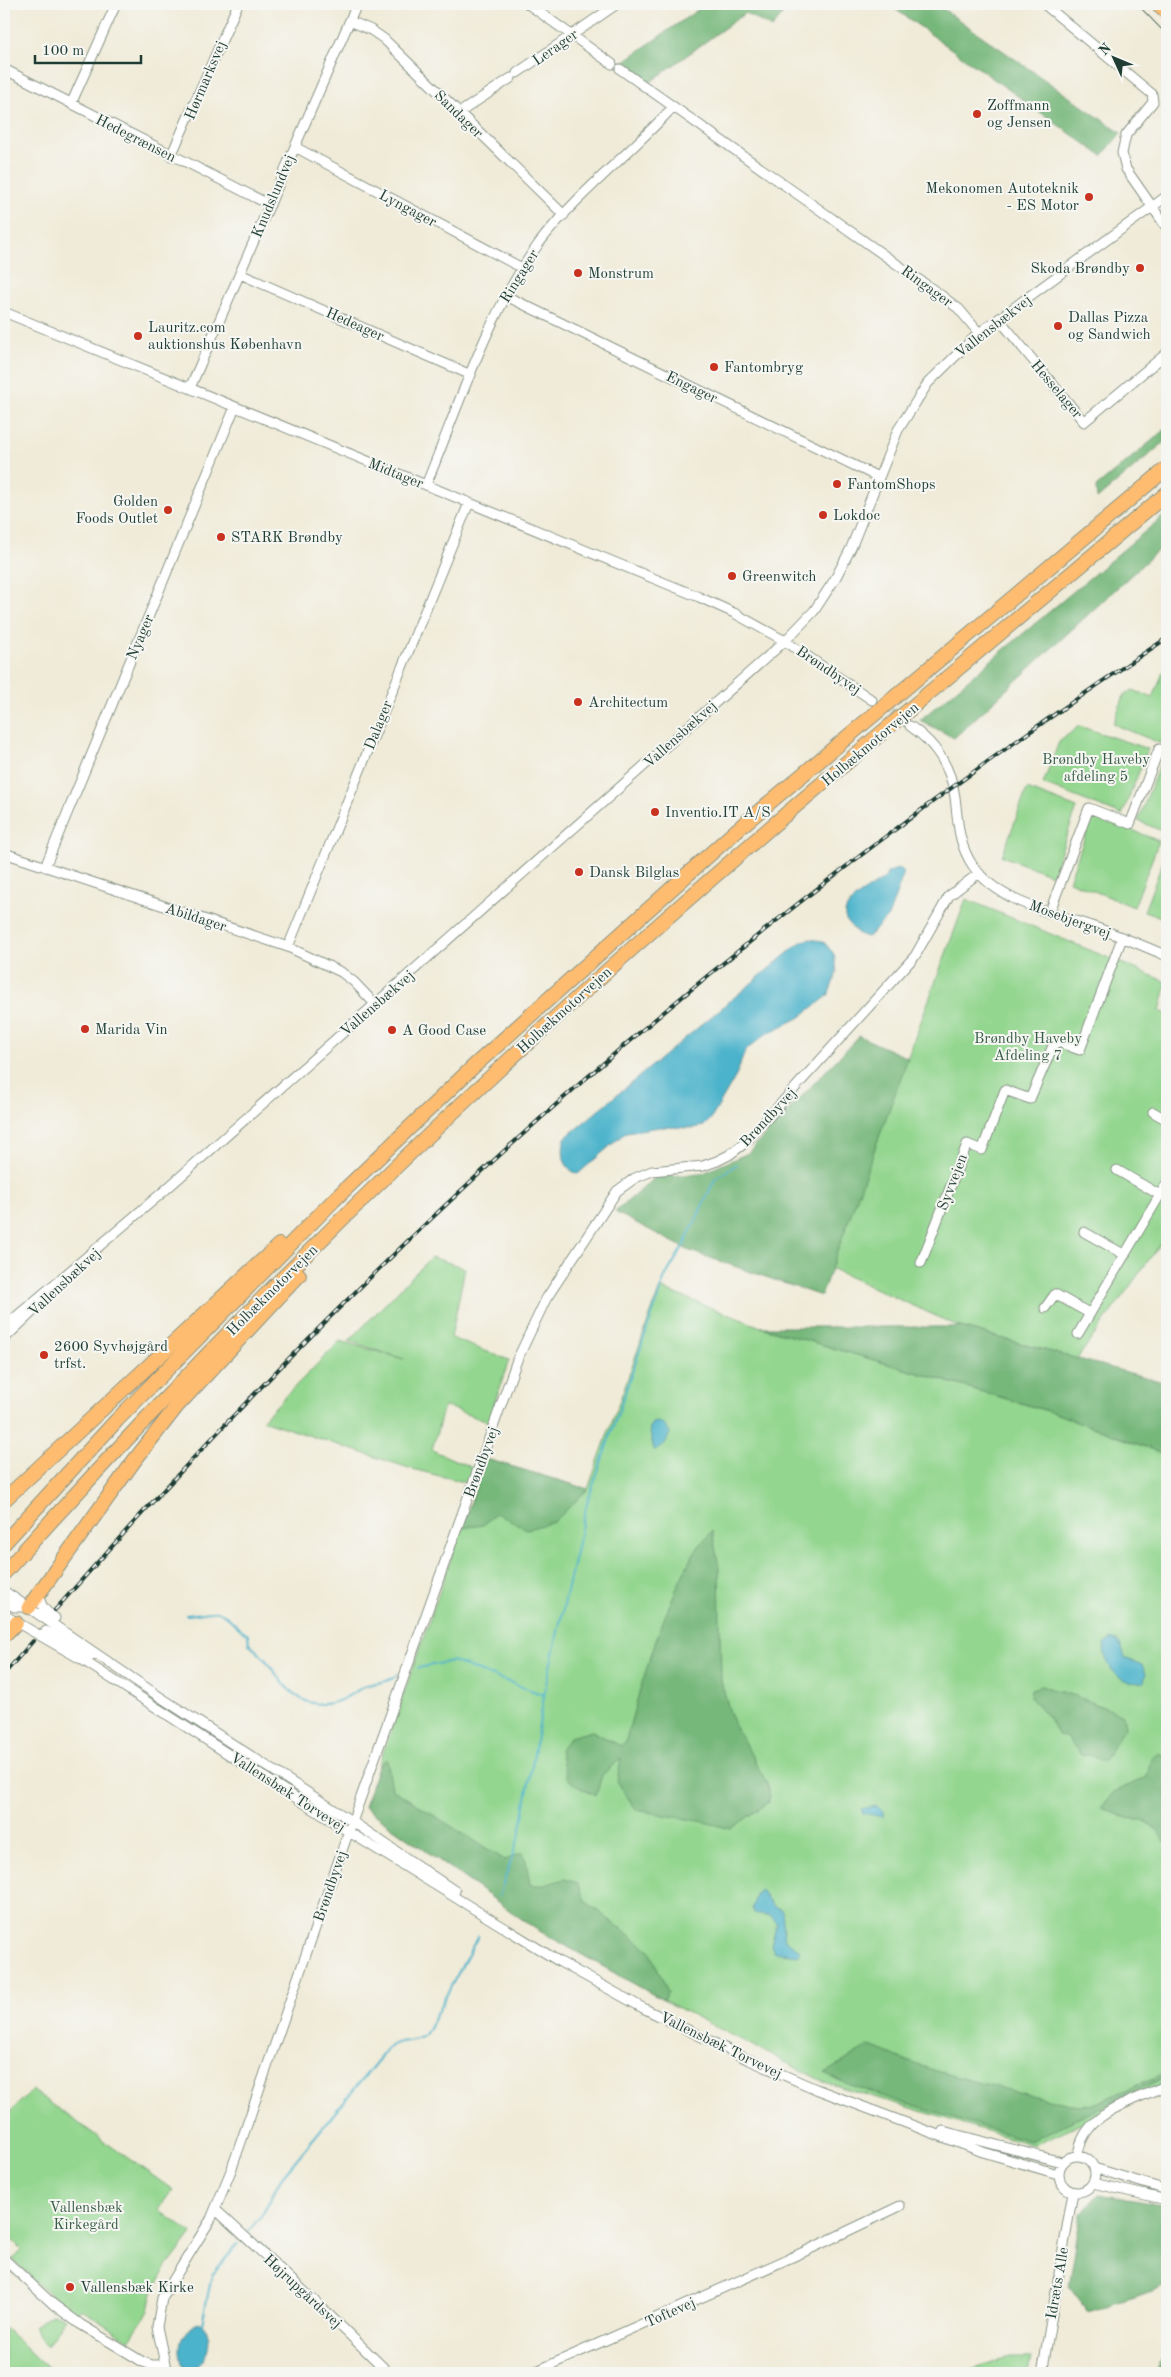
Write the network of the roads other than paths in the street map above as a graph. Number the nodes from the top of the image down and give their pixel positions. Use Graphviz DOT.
graph roads {
  1 [pos="116,4"];
  2 [pos="238,4"];
  3 [pos="357,4"];
  4 [pos="528,4"];
  5 [pos="617,4"];
  6 [pos="1044,4"];
  7 [pos="1156,4"];
  8 [pos="1167,14"];
  9 [pos="350,21"];
  10 [pos="572,36"];
  11 [pos="612,64"];
  12 [pos="620,69"];
  13 [pos="4,70"];
  14 [pos="70,104"];
  15 [pos="673,107"];
  16 [pos="459,114"];
  17 [pos="295,148"];
  18 [pos="171,156"];
  19 [pos="1167,196"];
  20 [pos="270,205"];
  21 [pos="1153,207"];
  22 [pos="564,215"];
  23 [pos="1167,228"];
  24 [pos="522,268"];
  25 [pos="240,274"];
  26 [pos="506,296"];
  27 [pos="4,312"];
  28 [pos="999,319"];
  29 [pos="979,334"];
  30 [pos="1167,353"];
  31 [pos="471,375"];
  32 [pos="190,388"];
  33 [pos="235,407"];
  34 [pos="1167,468"];
  35 [pos="878,477"];
  36 [pos="426,485"];
  37 [pos="1167,493"];
  38 [pos="469,503"];
  39 [pos="1167,504"];
  40 [pos="1129,525"];
  41 [pos="785,640"];
  42 [pos="872,700"];
  43 [pos="910,726"];
  44 [pos="1167,752"];
  45 [pos="4,853"];
  46 [pos="45,867"];
  47 [pos="979,873"];
  48 [pos="1050,911"];
  49 [pos="1122,938"];
  50 [pos="288,947"];
  51 [pos="1167,956"];
  52 [pos="375,1004"];
  53 [pos="1153,1112"];
  54 [pos="1167,1120"];
  55 [pos="396,1166"];
  56 [pos="1117,1170"];
  57 [pos="1167,1183"];
  58 [pos="1160,1195"];
  59 [pos="334,1200"];
  60 [pos="124,1226"];
  61 [pos="1084,1232"];
  62 [pos="1125,1255"];
  63 [pos="921,1263"];
  64 [pos="1045,1308"];
  65 [pos="1089,1313"];
  66 [pos="4,1328"];
  67 [pos="1078,1334"];
  68 [pos="4,1339"];
  69 [pos="4,1500"];
  70 [pos="4,1543"];
  71 [pos="4,1573"];
  72 [pos="39,1594"];
  73 [pos="5,1597"];
  74 [pos="4,1608"];
  75 [pos="4,1615"];
  76 [pos="22,1616"];
  77 [pos="4,1634"];
  78 [pos="91,1649"];
  79 [pos="102,1657"];
  80 [pos="353,1822"];
  81 [pos="349,1832"];
  82 [pos="560,1962"];
  83 [pos="1167,2085"];
  84 [pos="887,2116"];
  85 [pos="1078,2156"];
  86 [pos="1062,2162"];
  87 [pos="1094,2168"];
  88 [pos="1058,2174"];
  89 [pos="1093,2183"];
  90 [pos="1167,2190"];
  91 [pos="1073,2192"];
  92 [pos="1167,2200"];
  93 [pos="900,2206"];
  94 [pos="216,2210"];
  95 [pos="4,2259"];
  96 [pos="166,2369"];
  97 [pos="388,2373"];
  98 [pos="532,2373"];
  99 [pos="1042,2373"];
  1 -- 14 [label="street"];
  2 -- 18 [label="street, Hørmarksvej"];
  3 -- 9 [label="street, Knudslundvej"];
  4 -- 10 [label="street"];
  5 -- 10 [label="street, Lerager"];
  6 -- 21 [label="street"];
  7 -- 8 [label="main road"];
  9 -- 16 [label="street, Sandager"];
  9 -- 17 [label="street, Knudslundvej"];
  10 -- 11 [label="street"];
  10 -- 16 [label="street, Lerager"];
  12 -- 15 [label="street, Ringager"];
  13 -- 14 [label="street, Hedegrænsen"];
  14 -- 18 [label="street, Hedegrænsen"];
  15 -- 22 [label="street, Ringager"];
  15 -- 29 [label="street, Ringager"];
  16 -- 22 [label="street, Sandager"];
  17 -- 20 [label="street, Knudslundvej"];
  17 -- 24 [label="street, Lyngager"];
  18 -- 20 [label="street, Hedegrænsen"];
  19 -- 21 [label="street, Vallensbækvej"];
  20 -- 25 [label="street, Knudslundvej"];
  21 -- 23 [label="street"];
  21 -- 28 [label="street, Vallensbækvej"];
  22 -- 24 [label="street, Ringager"];
  24 -- 26 [label="street, Ringager"];
  25 -- 31 [label="street, Hedeager"];
  25 -- 32 [label="street, Knudslundvej"];
  26 -- 31 [label="street, Ringager"];
  26 -- 35 [label="street, Engager"];
  27 -- 32 [label="street, Midtager"];
  28 -- 29 [label="street, Vallensbækvej"];
  28 -- 30 [label="street, Hesselager"];
  29 -- 35 [label="street, Vallensbækvej"];
  31 -- 36 [label="street, Ringager"];
  32 -- 33 [label="street, Midtager"];
  33 -- 36 [label="street, Midtager"];
  33 -- 46 [label="street, Nyager"];
  34 -- 59 [label="highway, Holbækmotorvejen"];
  35 -- 41 [label="street, Vallensbækvej"];
  36 -- 38 [label="street, Midtager"];
  37 -- 40 [label="highway, Holbækmotorvejen"];
  38 -- 41 [label="street, Midtager"];
  38 -- 50 [label="street, Dalager"];
  39 -- 40 [label="highway"];
  40 -- 55 [label="highway, Holbækmotorvejen"];
  41 -- 42 [label="street, Brøndbyvej"];
  41 -- 52 [label="street, Vallensbækvej"];
  43 -- 47 [label="street"];
  44 -- 48 [label="street"];
  45 -- 46 [label="street, Abildager"];
  46 -- 50 [label="street, Abildager"];
  47 -- 48 [label="street, Mosebjergvej"];
  47 -- 80 [label="street, Brøndbyvej"];
  48 -- 49 [label="street, Mosebjergvej"];
  49 -- 51 [label="street, Mosebjergvej"];
  49 -- 63 [label="street, Syvvejen"];
  50 -- 52 [label="street, Abildager"];
  52 -- 60 [label="street, Vallensbækvej"];
  53 -- 54 [label="street"];
  55 -- 71 [label="highway, Holbækmotorvejen"];
  55 -- 72 [label="highway"];
  56 -- 58 [label="street"];
  57 -- 58 [label="street"];
  58 -- 62 [label="street"];
  59 -- 69 [label="highway"];
  59 -- 70 [label="highway, Holbækmotorvejen"];
  60 -- 66 [label="street, Vallensbækvej"];
  60 -- 68 [label="street, Vallensbækvej"];
  61 -- 62 [label="street"];
  62 -- 65 [label="street"];
  64 -- 65 [label="street"];
  65 -- 67 [label="street"];
  72 -- 76 [label="highway"];
  72 -- 78 [label="street"];
  73 -- 76 [label="street"];
  74 -- 76 [label="street"];
  75 -- 76 [label="street, Vallensbæk Torvevej"];
  76 -- 77 [label="highway"];
  76 -- 78 [label="street, Vallensbæk Torvevej"];
  76 -- 79 [label="street"];
  76 -- 81 [label="street, Vallensbæk Torvevej"];
  78 -- 79 [label="street, Vallensbæk Torvevej"];
  79 -- 80 [label="street, Vallensbæk Torvevej"];
  80 -- 81 [label="street, Brøndbyvej"];
  80 -- 82 [label="street, Vallensbæk Torvevej"];
  81 -- 82 [label="street, Vallensbæk Torvevej"];
  81 -- 94 [label="street, Brøndbyvej"];
  82 -- 84 [label="street, Vallensbæk Torvevej"];
  83 -- 85 [label="street"];
  84 -- 86 [label="street, Vallensbæk Torvevej"];
  84 -- 88 [label="street, Vallensbæk Torvevej"];
  85 -- 86 [label="street"];
  85 -- 87 [label="street"];
  86 -- 88 [label="street"];
  87 -- 89 [label="street"];
  87 -- 90 [label="street"];
  88 -- 91 [label="street"];
  89 -- 91 [label="street"];
  89 -- 92 [label="street"];
  91 -- 99 [label="street, Idræts Alle"];
  93 -- 98 [label="street, Toftevej"];
  94 -- 96 [label="street, Brøndbyvej"];
  94 -- 97 [label="street, Højrupgårdsvej"];
  95 -- 96 [label="street"];
}
